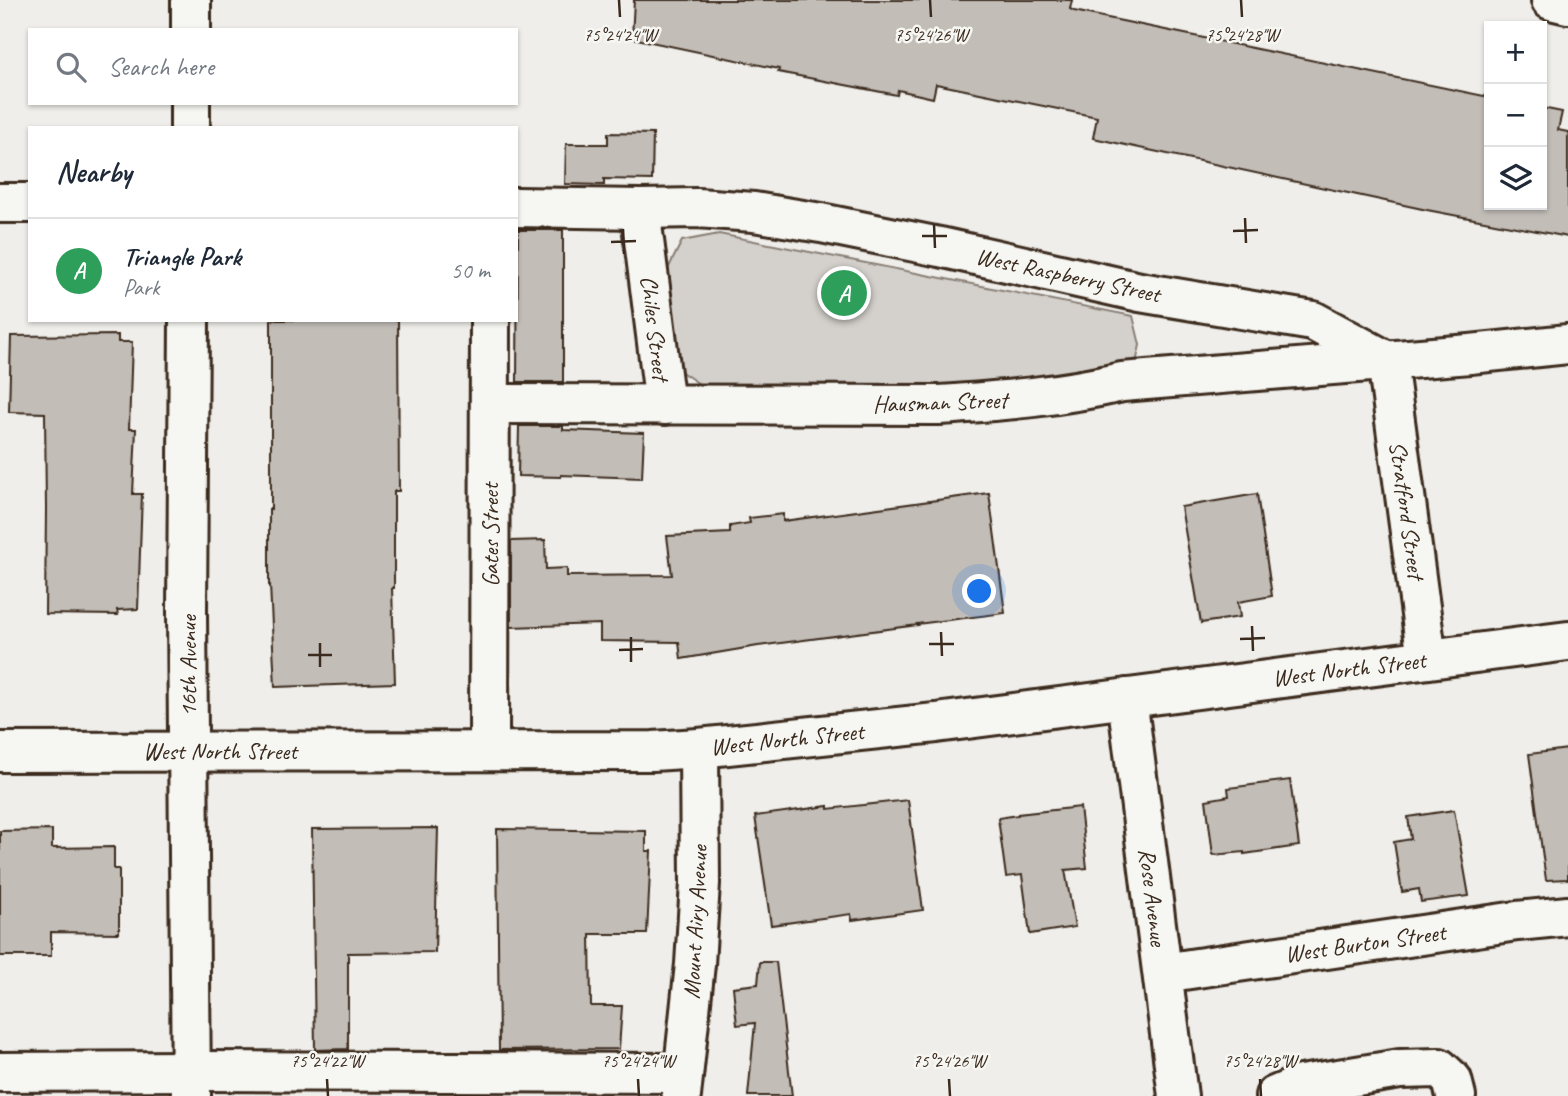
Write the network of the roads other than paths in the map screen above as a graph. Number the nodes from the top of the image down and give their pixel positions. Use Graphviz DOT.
graph roads {
  1 [pos="191,0"];
  2 [pos="1551,0"];
  3 [pos="1568,4"];
  4 [pos="191,28"];
  5 [pos="190,105"];
  6 [pos="190,126"];
  7 [pos="0,203"];
  8 [pos="28,203"];
  9 [pos="518,207"];
  10 [pos="640,209"];
  11 [pos="189,322"];
  12 [pos="490,322"];
  13 [pos="1568,344"];
  14 [pos="1387,361"];
  15 [pos="490,404"];
  16 [pos="665,405"];
  17 [pos="1568,641"];
  18 [pos="1427,659"];
  19 [pos="1127,698"];
  20 [pos="699,748"];
  21 [pos="188,751"];
  22 [pos="489,751"];
  23 [pos="0,752"];
  24 [pos="1568,916"];
  25 [pos="1163,973"];
  26 [pos="0,1072"];
  27 [pos="191,1083"];
  28 [pos="682,1085"];
  29 [pos="1454,1088"];
  30 [pos="1178,1096"];
  31 [pos="1275,1096"];
  1 -- 4 [label="street"];
  2 -- 3 [label="street"];
  5 -- 6 [label="street"];
  7 -- 8 [label="street"];
  9 -- 10 [label="street, West Raspberry Street"];
  10 -- 14 [label="street, West Raspberry Street"];
  10 -- 16 [label="street, Chiles Street"];
  11 -- 21 [label="street, 16th Avenue"];
  12 -- 15 [label="street, Gates Street"];
  13 -- 14 [label="street"];
  14 -- 16 [label="street, Hausman Street"];
  14 -- 18 [label="street, Stratford Street"];
  15 -- 16 [label="street, Hausman Street"];
  15 -- 22 [label="street, Gates Street"];
  17 -- 18 [label="street, West North Street"];
  18 -- 19 [label="street, West North Street"];
  19 -- 20 [label="street, West North Street"];
  19 -- 25 [label="street, Rose Avenue"];
  20 -- 22 [label="street, West North Street"];
  20 -- 28 [label="street, Mount Airy Avenue"];
  21 -- 22 [label="street, West North Street"];
  21 -- 23 [label="street, West North Street"];
  21 -- 27 [label="street, 16th Avenue"];
  24 -- 25 [label="street, West Burton Street"];
  25 -- 30 [label="street, Rose Avenue"];
  26 -- 27 [label="street"];
  27 -- 28 [label="street"];
  29 -- 31 [label="street"];
}
